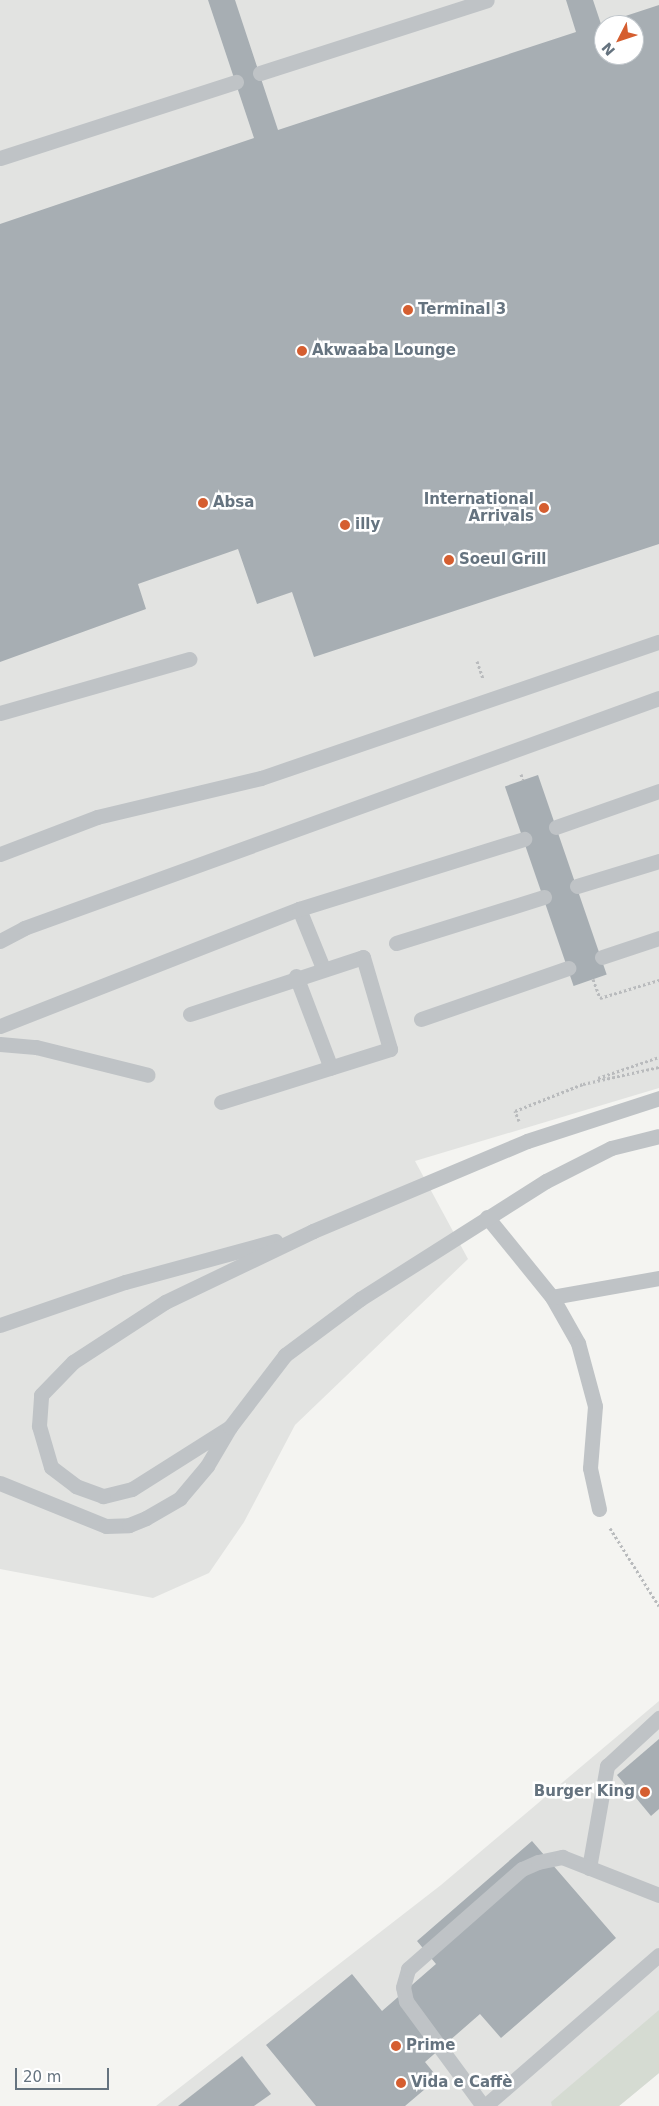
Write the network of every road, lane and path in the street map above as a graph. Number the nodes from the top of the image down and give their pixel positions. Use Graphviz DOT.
graph roads {
  1 [pos="487,0"];
  2 [pos="260,73"];
  3 [pos="236,82"];
  4 [pos="0,158"];
  5 [pos="659,642"];
  6 [pos="188,659"];
  7 [pos="659,698"];
  8 [pos="0,713"];
  9 [pos="659,791"];
  10 [pos="556,827"];
  11 [pos="524,840"];
  12 [pos="0,854"];
  13 [pos="659,861"];
  14 [pos="577,886"];
  15 [pos="544,897"];
  16 [pos="299,909"];
  17 [pos="659,938"];
  18 [pos="0,941"];
  19 [pos="396,943"];
  20 [pos="602,957"];
  21 [pos="323,968"];
  22 [pos="568,968"];
  23 [pos="296,976"];
  24 [pos="593,978"];
  25 [pos="659,980"];
  26 [pos="190,1014"];
  27 [pos="421,1019"];
  28 [pos="0,1026"];
  29 [pos="0,1044"];
  30 [pos="659,1057"];
  31 [pos="659,1067"];
  32 [pos="331,1068"];
  33 [pos="148,1075"];
  34 [pos="583,1084"];
  35 [pos="659,1098"];
  36 [pos="220,1102"];
  37 [pos="515,1111"];
  38 [pos="659,1136"];
  39 [pos="487,1217"];
  40 [pos="313,1232"];
  41 [pos="659,1278"];
  42 [pos="552,1297"];
  43 [pos="0,1325"];
  44 [pos="230,1427"];
  45 [pos="0,1483"];
  46 [pos="599,1509"];
  47 [pos="659,1606"];
  48 [pos="659,1718"];
  49 [pos="589,1868"];
  50 [pos="659,1895"];
  51 [pos="659,1955"];
  52 [pos="484,2106"];
  1 -- 2 [label="lane"];
  3 -- 4 [label="lane"];
  5 -- 12 [label="lane, bridge"];
  6 -- 8 [label="lane"];
  7 -- 18 [label="lane"];
  9 -- 10 [label="lane"];
  11 -- 16 [label="lane"];
  13 -- 14 [label="lane"];
  15 -- 19 [label="lane"];
  16 -- 21 [label="lane"];
  16 -- 28 [label="lane"];
  17 -- 20 [label="lane"];
  21 -- 23 [label="lane"];
  21 -- 32 [label="lane"];
  22 -- 27 [label="lane"];
  23 -- 26 [label="lane"];
  23 -- 32 [label="lane"];
  24 -- 25 [label="path"];
  29 -- 33 [label="lane"];
  30 -- 34 [label="path"];
  31 -- 34 [label="path"];
  32 -- 36 [label="lane"];
  34 -- 37 [label="path"];
  35 -- 40 [label="lane"];
  38 -- 39 [label="lane"];
  39 -- 42 [label="lane"];
  39 -- 44 [label="lane"];
  40 -- 43 [label="lane"];
  40 -- 44 [label="lane"];
  41 -- 42 [label="lane"];
  42 -- 46 [label="lane"];
  44 -- 45 [label="lane"];
  46 -- 47 [label="path"];
  48 -- 49 [label="lane"];
  49 -- 50 [label="lane"];
  49 -- 52 [label="lane"];
  51 -- 52 [label="lane"];
}
